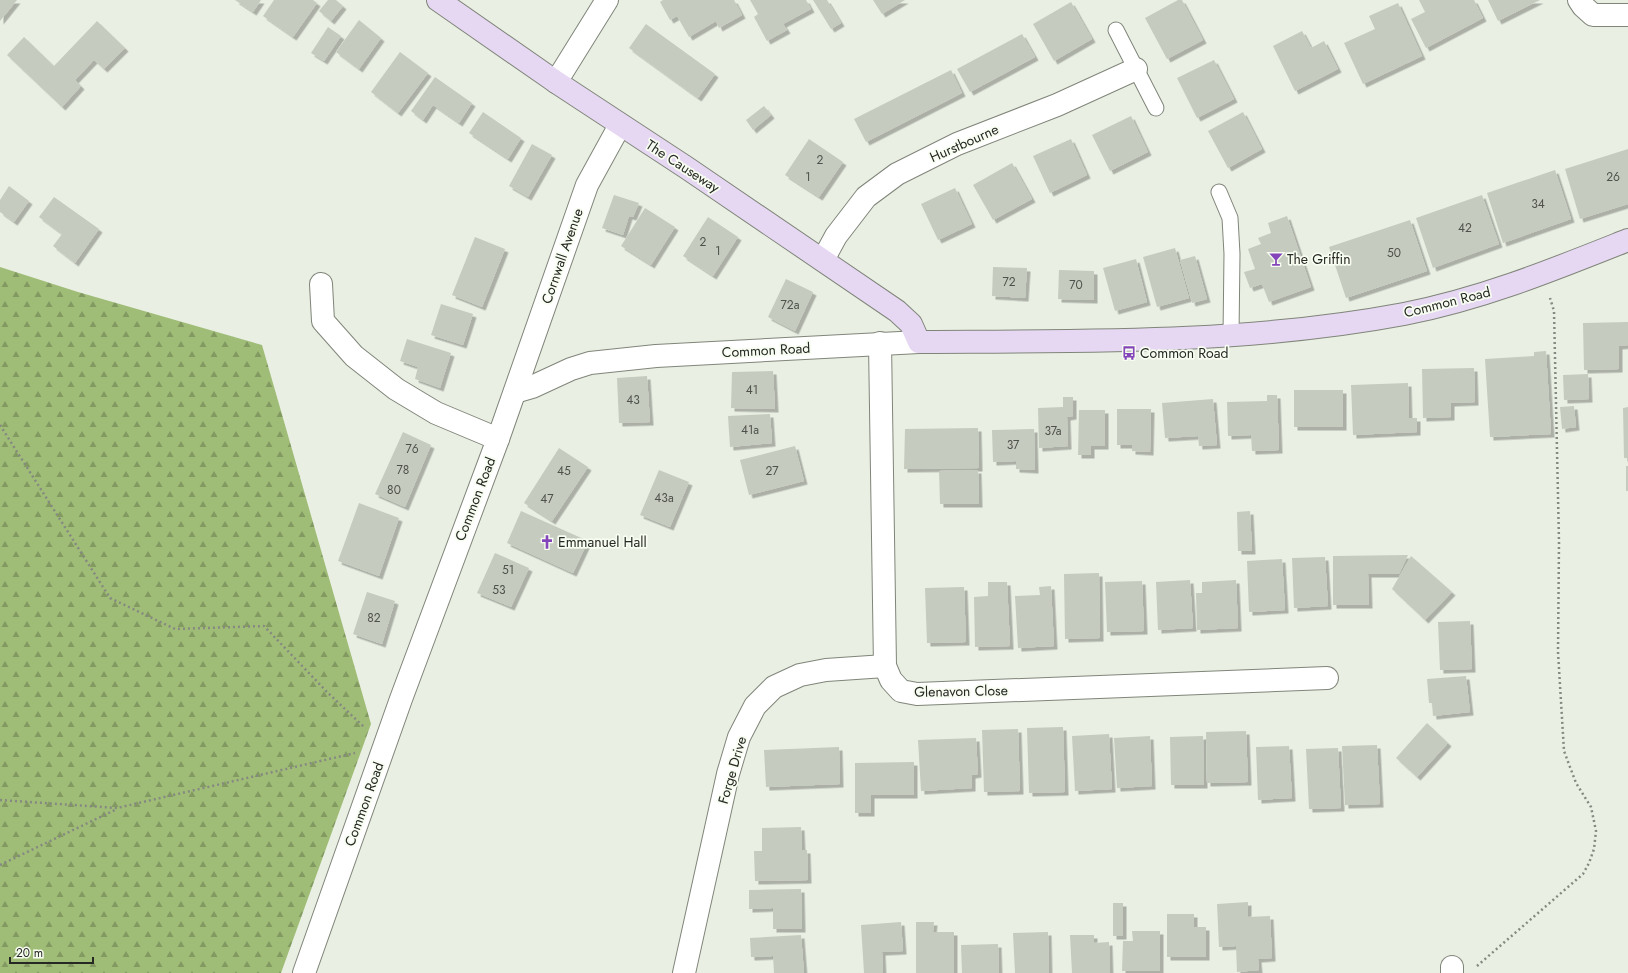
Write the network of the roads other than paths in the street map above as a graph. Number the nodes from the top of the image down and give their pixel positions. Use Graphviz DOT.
graph roads {
  1 [pos="438,0"];
  2 [pos="607,0"];
  3 [pos="1579,0"];
  4 [pos="1628,15"];
  5 [pos="1116,30"];
  6 [pos="1136,70"];
  7 [pos="556,82"];
  8 [pos="1156,108"];
  9 [pos="620,125"];
  10 [pos="1219,192"];
  11 [pos="1628,240"];
  12 [pos="823,260"];
  13 [pos="321,284"];
  14 [pos="1231,336"];
  15 [pos="918,342"];
  16 [pos="880,343"];
  17 [pos="515,392"];
  18 [pos="498,439"];
  19 [pos="885,666"];
  20 [pos="1327,678"];
  21 [pos="304,973"];
  22 [pos="684,973"];
  1 -- 7 [label="street, The Causeway"];
  2 -- 7 [label="street"];
  3 -- 4 [label="street"];
  5 -- 6 [label="lane"];
  6 -- 8 [label="lane"];
  6 -- 12 [label="street, Hurstbourne"];
  7 -- 9 [label="street, The Causeway"];
  9 -- 12 [label="street, The Causeway"];
  9 -- 17 [label="street, Cornwall Avenue"];
  10 -- 14 [label="lane"];
  11 -- 14 [label="street, Common Road"];
  12 -- 15 [label="street, The Causeway"];
  13 -- 18 [label="street"];
  14 -- 15 [label="street, Common Road"];
  15 -- 16 [label="street, Common Road"];
  16 -- 17 [label="street, Common Road"];
  16 -- 19 [label="street, Glenavon Close"];
  17 -- 18 [label="street, Common Road"];
  18 -- 21 [label="street, Common Road"];
  19 -- 20 [label="street, Glenavon Close"];
  19 -- 22 [label="street, Forge Drive"];
}
